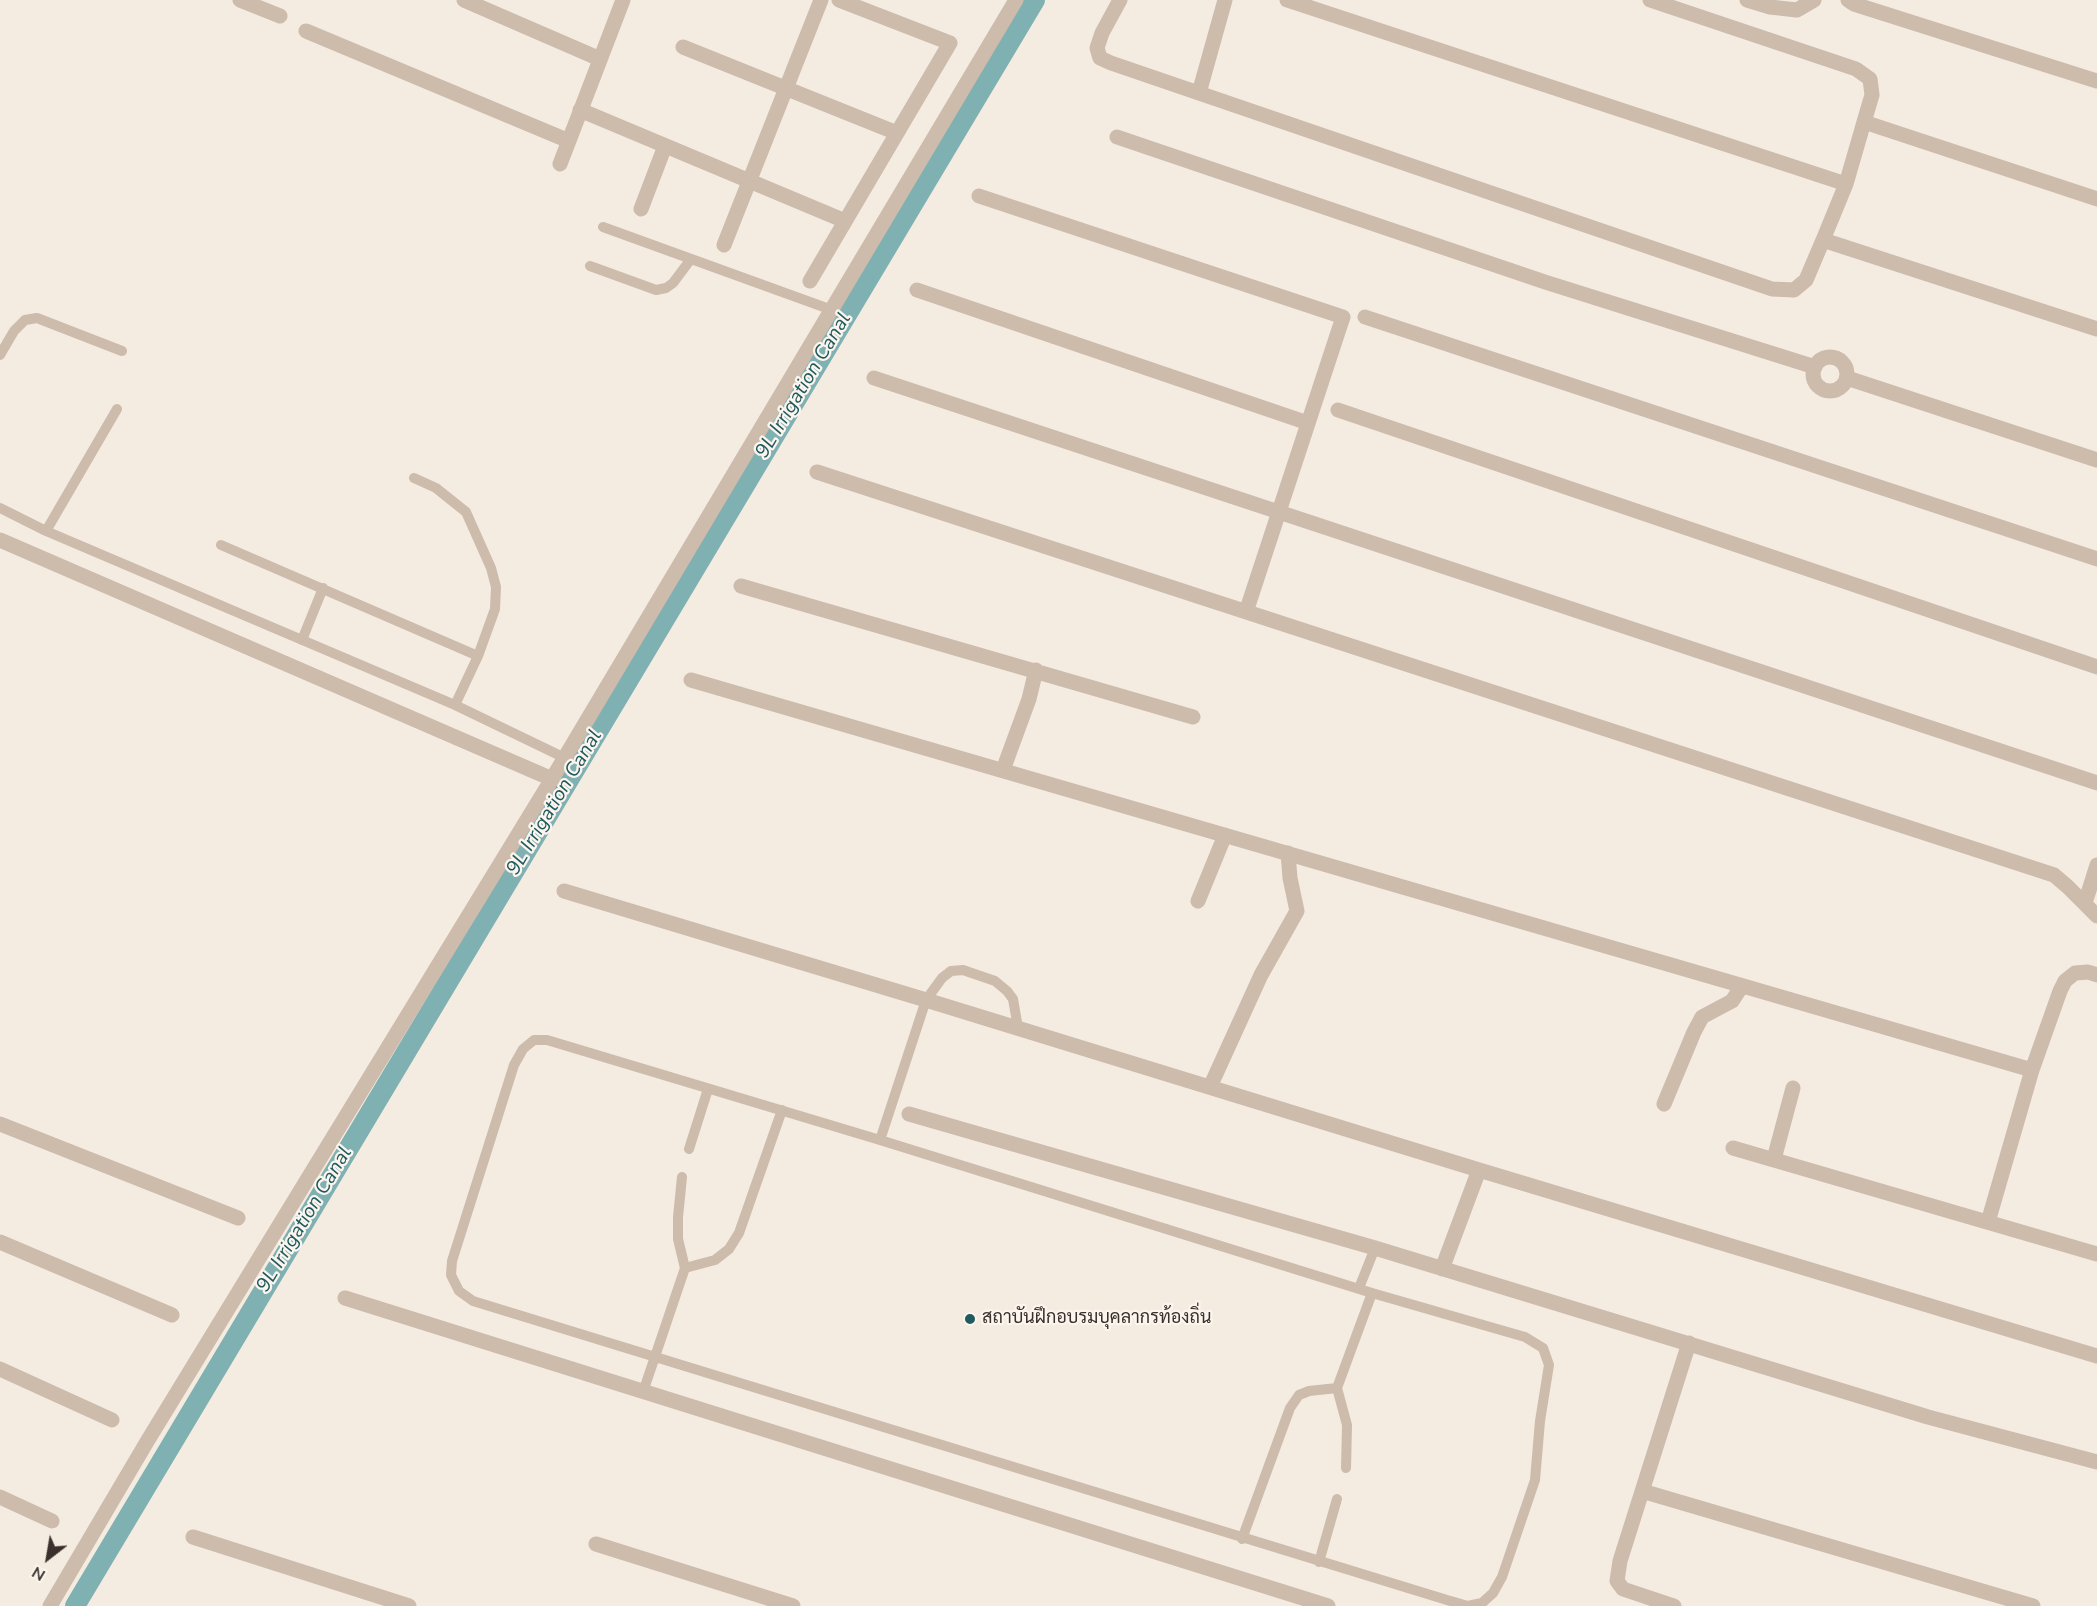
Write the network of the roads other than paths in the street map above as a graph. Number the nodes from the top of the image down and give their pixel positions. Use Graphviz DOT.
graph roads {
  1 [pos="240,0"];
  2 [pos="464,0"];
  3 [pos="623,0"];
  4 [pos="821,0"];
  5 [pos="839,0"];
  6 [pos="1016,0"];
  7 [pos="1120,0"];
  8 [pos="1225,0"];
  9 [pos="1287,0"];
  10 [pos="1650,0"];
  11 [pos="1747,0"];
  12 [pos="1814,0"];
  13 [pos="1848,0"];
  14 [pos="280,16"];
  15 [pos="306,31"];
  16 [pos="683,47"];
  17 [pos="600,59"];
  18 [pos="2097,81"];
  19 [pos="786,88"];
  20 [pos="1199,93"];
  21 [pos="580,110"];
  22 [pos="1864,122"];
  23 [pos="897,133"];
  24 [pos="1117,137"];
  25 [pos="569,141"];
  26 [pos="665,146"];
  27 [pos="560,164"];
  28 [pos="749,181"];
  29 [pos="1846,184"];
  30 [pos="979,196"];
  31 [pos="2097,199"];
  32 [pos="641,209"];
  33 [pos="845,221"];
  34 [pos="603,228"];
  35 [pos="1823,240"];
  36 [pos="724,245"];
  37 [pos="691,259"];
  38 [pos="590,266"];
  39 [pos="810,281"];
  40 [pos="917,290"];
  41 [pos="832,310"];
  42 [pos="1365,317"];
  43 [pos="2097,329"];
  44 [pos="122,351"];
  45 [pos="0,355"];
  46 [pos="1815,367"];
  47 [pos="874,378"];
  48 [pos="1847,378"];
  49 [pos="117,409"];
  50 [pos="1338,410"];
  51 [pos="1308,423"];
  52 [pos="2097,460"];
  53 [pos="817,472"];
  54 [pos="414,478"];
  55 [pos="0,508"];
  56 [pos="1280,513"];
  57 [pos="46,531"];
  58 [pos="0,540"];
  59 [pos="221,545"];
  60 [pos="2097,559"];
  61 [pos="741,586"];
  62 [pos="323,588"];
  63 [pos="1246,612"];
  64 [pos="302,640"];
  65 [pos="478,656"];
  66 [pos="2097,667"];
  67 [pos="1036,670"];
  68 [pos="691,680"];
  69 [pos="455,705"];
  70 [pos="1193,717"];
  71 [pos="565,758"];
  72 [pos="1003,770"];
  73 [pos="552,779"];
  74 [pos="2097,783"];
  75 [pos="1225,835"];
  76 [pos="1288,853"];
  77 [pos="2097,865"];
  78 [pos="564,891"];
  79 [pos="1198,901"];
  80 [pos="2085,903"];
  81 [pos="2097,916"];
  82 [pos="2097,975"];
  83 [pos="1742,986"];
  84 [pos="926,1000"];
  85 [pos="1017,1028"];
  86 [pos="2032,1070"];
  87 [pos="1210,1087"];
  88 [pos="1793,1088"];
  89 [pos="708,1089"];
  90 [pos="1664,1104"];
  91 [pos="782,1110"];
  92 [pos="909,1114"];
  93 [pos="0,1124"];
  94 [pos="880,1140"];
  95 [pos="1733,1148"];
  96 [pos="689,1149"];
  97 [pos="1774,1159"];
  98 [pos="1479,1170"];
  99 [pos="682,1177"];
  100 [pos="238,1218"];
  101 [pos="1988,1222"];
  102 [pos="0,1242"];
  103 [pos="1375,1248"];
  104 [pos="2097,1254"];
  105 [pos="685,1268"];
  106 [pos="1442,1269"];
  107 [pos="1359,1288"];
  108 [pos="1372,1293"];
  109 [pos="345,1298"];
  110 [pos="172,1315"];
  111 [pos="1689,1343"];
  112 [pos="2097,1356"];
  113 [pos="653,1358"];
  114 [pos="0,1369"];
  115 [pos="1337,1388"];
  116 [pos="643,1392"];
  117 [pos="112,1420"];
  118 [pos="2097,1462"];
  119 [pos="1346,1468"];
  120 [pos="1642,1491"];
  121 [pos="0,1497"];
  122 [pos="1337,1499"];
  123 [pos="52,1521"];
  124 [pos="193,1537"];
  125 [pos="1242,1539"];
  126 [pos="596,1544"];
  127 [pos="1319,1562"];
  128 [pos="50,1606"];
  129 [pos="409,1606"];
  130 [pos="793,1606"];
  131 [pos="1328,1606"];
  132 [pos="1674,1606"];
  133 [pos="2033,1606"];
  1 -- 14 [label="street"];
  2 -- 17 [label="street"];
  3 -- 17 [label="street"];
  4 -- 19 [label="street"];
  5 -- 23 [label="street"];
  6 -- 41 [label="street"];
  7 -- 20 [label="street"];
  8 -- 20 [label="street"];
  9 -- 29 [label="street"];
  10 -- 22 [label="street"];
  11 -- 12 [label="street"];
  13 -- 18 [label="street"];
  15 -- 25 [label="street"];
  16 -- 19 [label="street"];
  17 -- 21 [label="street"];
  19 -- 23 [label="street"];
  19 -- 28 [label="street"];
  20 -- 35 [label="street"];
  21 -- 25 [label="street"];
  21 -- 26 [label="street"];
  22 -- 29 [label="street"];
  22 -- 31 [label="street"];
  23 -- 33 [label="street"];
  24 -- 46 [label="street"];
  25 -- 27 [label="street"];
  26 -- 28 [label="street"];
  26 -- 32 [label="street"];
  28 -- 33 [label="street"];
  28 -- 36 [label="street"];
  29 -- 35 [label="street"];
  30 -- 51 [label="street"];
  33 -- 39 [label="street"];
  34 -- 37 [label="lane"];
  35 -- 43 [label="street"];
  37 -- 38 [label="lane"];
  37 -- 41 [label="lane"];
  40 -- 51 [label="street"];
  41 -- 71 [label="street"];
  42 -- 60 [label="street"];
  44 -- 45 [label="lane"];
  46 -- 48 [label="street"];
  46 -- 48 [label="street"];
  47 -- 56 [label="street"];
  48 -- 52 [label="street"];
  49 -- 57 [label="lane"];
  50 -- 66 [label="street"];
  51 -- 56 [label="street"];
  53 -- 63 [label="street"];
  54 -- 65 [label="lane"];
  55 -- 57 [label="lane"];
  56 -- 63 [label="street"];
  56 -- 74 [label="street"];
  57 -- 64 [label="lane"];
  58 -- 73 [label="street"];
  59 -- 62 [label="lane"];
  61 -- 67 [label="street"];
  62 -- 64 [label="lane"];
  62 -- 65 [label="lane"];
  63 -- 80 [label="street"];
  64 -- 69 [label="lane"];
  65 -- 69 [label="lane"];
  67 -- 70 [label="street"];
  67 -- 72 [label="street"];
  68 -- 72 [label="street"];
  69 -- 71 [label="lane"];
  71 -- 73 [label="street"];
  72 -- 75 [label="street"];
  73 -- 128 [label="street"];
  75 -- 76 [label="street"];
  75 -- 79 [label="street"];
  76 -- 83 [label="street"];
  76 -- 87 [label="street"];
  77 -- 80 [label="street"];
  78 -- 84 [label="street"];
  80 -- 81 [label="street"];
  82 -- 86 [label="street"];
  83 -- 86 [label="street"];
  83 -- 90 [label="street"];
  84 -- 85 [label="street"];
  84 -- 85 [label="lane"];
  84 -- 94 [label="lane"];
  85 -- 87 [label="street"];
  86 -- 101 [label="street"];
  87 -- 98 [label="street"];
  88 -- 97 [label="street"];
  89 -- 91 [label="lane"];
  89 -- 96 [label="lane"];
  89 -- 113 [label="lane"];
  91 -- 94 [label="lane"];
  91 -- 105 [label="lane"];
  92 -- 103 [label="street"];
  93 -- 100 [label="street"];
  94 -- 107 [label="lane"];
  95 -- 97 [label="street"];
  97 -- 101 [label="street"];
  98 -- 106 [label="street"];
  98 -- 112 [label="street"];
  99 -- 105 [label="lane"];
  101 -- 104 [label="street"];
  102 -- 110 [label="street"];
  103 -- 106 [label="street"];
  103 -- 107 [label="lane"];
  105 -- 113 [label="lane"];
  106 -- 111 [label="street"];
  107 -- 108 [label="lane"];
  108 -- 115 [label="lane"];
  108 -- 127 [label="lane"];
  109 -- 116 [label="street"];
  111 -- 118 [label="street"];
  111 -- 120 [label="street"];
  113 -- 116 [label="lane"];
  113 -- 125 [label="lane"];
  114 -- 117 [label="street"];
  115 -- 119 [label="lane"];
  115 -- 125 [label="lane"];
  116 -- 131 [label="street"];
  120 -- 132 [label="street"];
  120 -- 133 [label="street"];
  121 -- 123 [label="street"];
  122 -- 127 [label="lane"];
  124 -- 129 [label="street"];
  125 -- 127 [label="lane"];
  126 -- 130 [label="street"];
}
